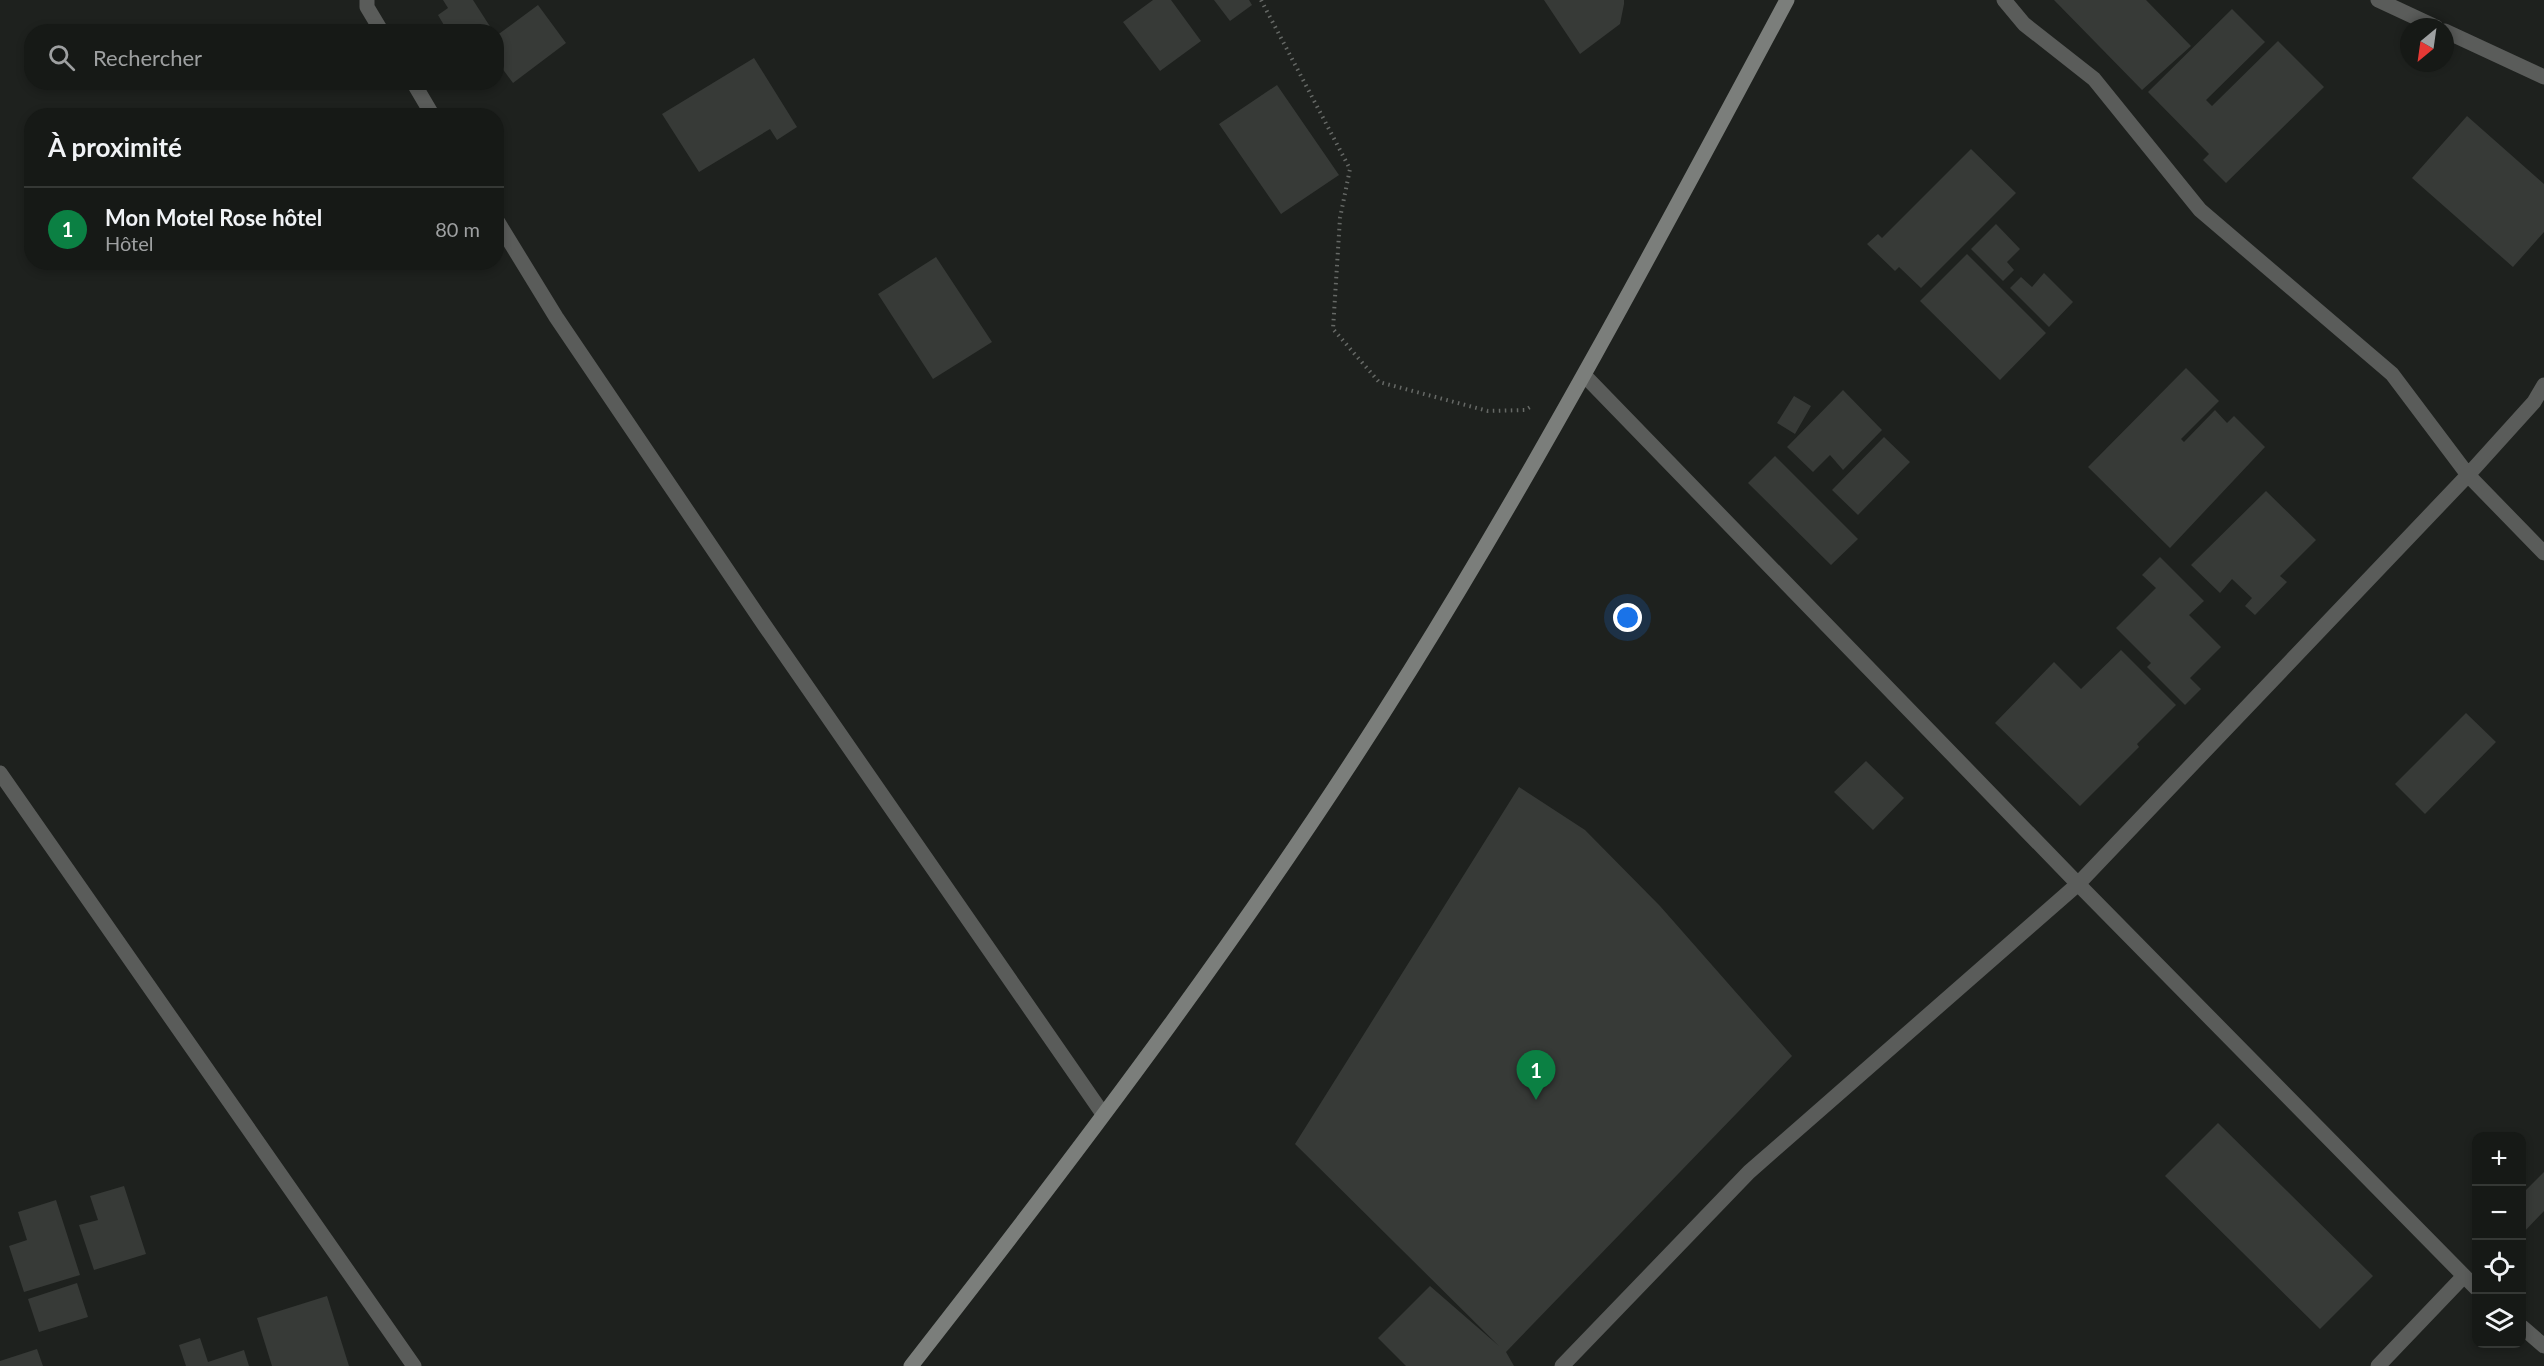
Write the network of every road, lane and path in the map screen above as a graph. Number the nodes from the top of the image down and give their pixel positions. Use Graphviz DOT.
graph roads {
  1 [pos="367,0"];
  2 [pos="1261,0"];
  3 [pos="1787,0"];
  4 [pos="2004,0"];
  5 [pos="2378,0"];
  6 [pos="2417,18"];
  7 [pos="377,24"];
  8 [pos="2454,35"];
  9 [pos="2544,77"];
  10 [pos="418,90"];
  11 [pos="428,108"];
  12 [pos="504,232"];
  13 [pos="1586,376"];
  14 [pos="2544,385"];
  15 [pos="1535,404"];
  16 [pos="2468,476"];
  17 [pos="2544,553"];
  18 [pos="0,773"];
  19 [pos="2078,884"];
  20 [pos="1103,1114"];
  21 [pos="2463,1277"];
  22 [pos="2472,1285"];
  23 [pos="2526,1330"];
  24 [pos="2544,1346"];
  25 [pos="414,1366"];
  26 [pos="911,1366"];
  27 [pos="1562,1366"];
  28 [pos="2378,1366"];
  1 -- 7 [label="street"];
  2 -- 15 [label="path"];
  3 -- 13 [label="main road"];
  4 -- 16 [label="street"];
  5 -- 6 [label="street"];
  8 -- 9 [label="street"];
  10 -- 11 [label="street"];
  12 -- 20 [label="street"];
  13 -- 19 [label="street"];
  13 -- 20 [label="main road"];
  14 -- 16 [label="street"];
  16 -- 17 [label="street"];
  16 -- 19 [label="street"];
  18 -- 25 [label="street"];
  19 -- 21 [label="street"];
  19 -- 27 [label="street"];
  20 -- 26 [label="main road"];
  21 -- 22 [label="street"];
  21 -- 28 [label="street"];
  23 -- 24 [label="street"];
}
